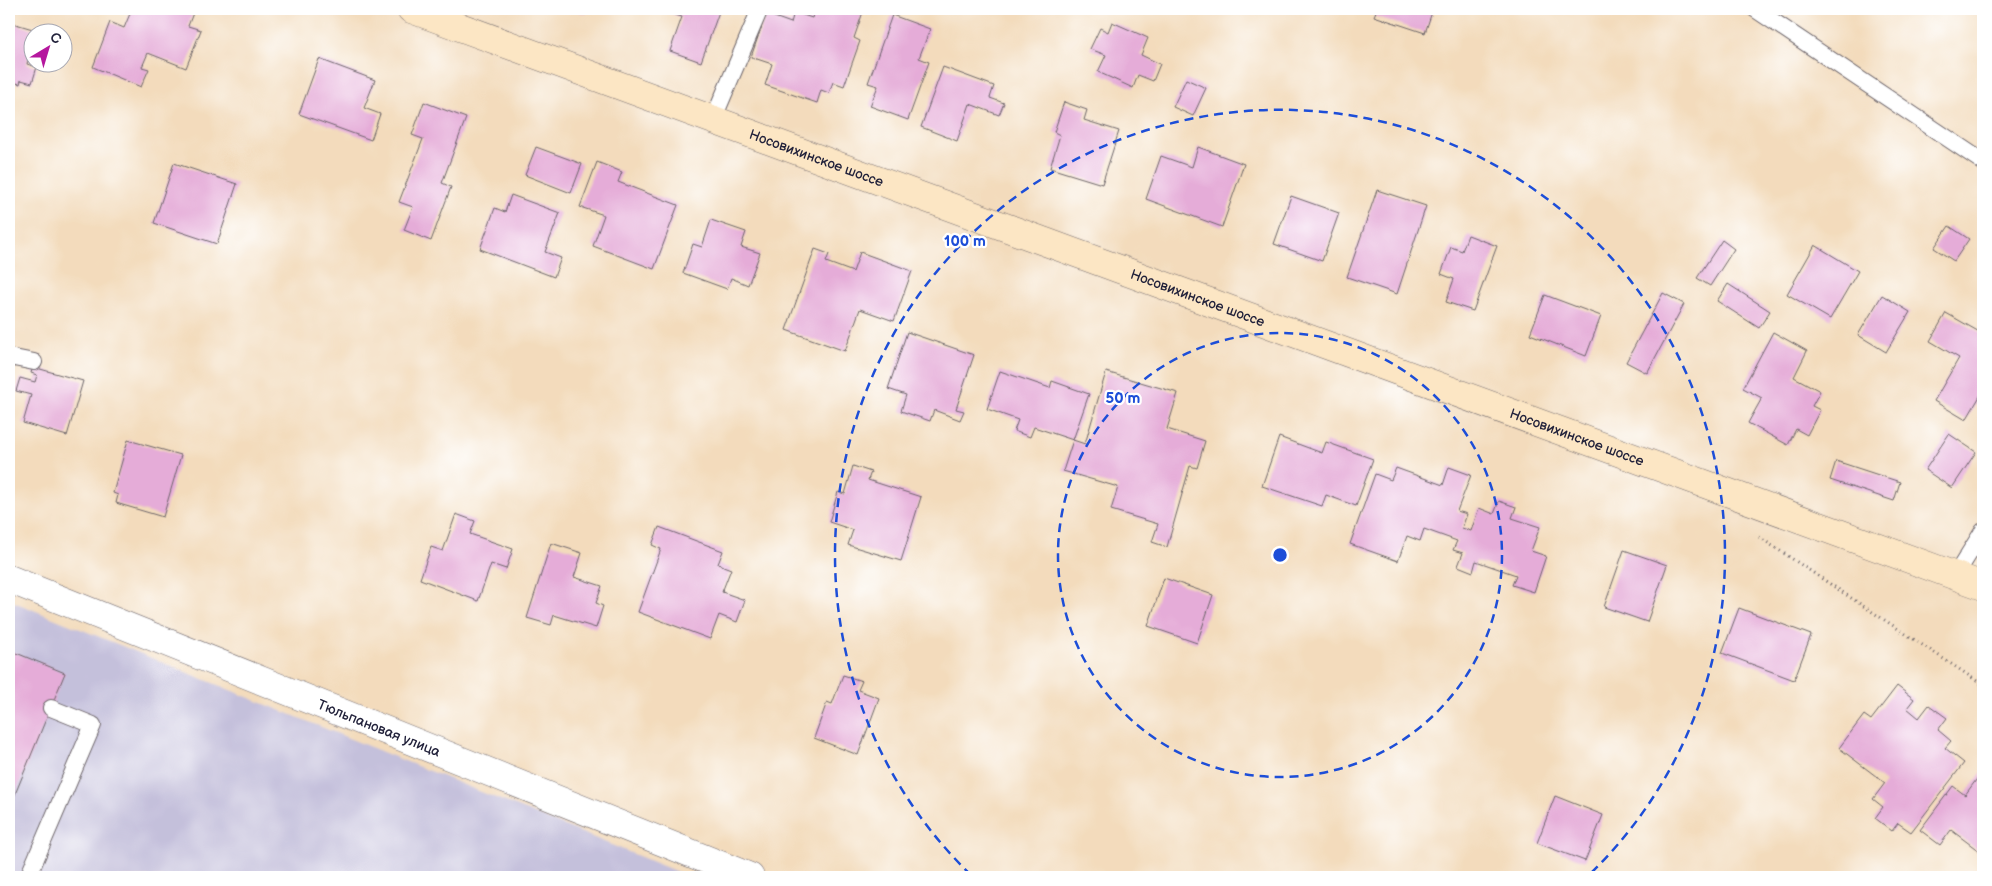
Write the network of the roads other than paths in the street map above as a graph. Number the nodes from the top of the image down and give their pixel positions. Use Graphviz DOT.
graph roads {
  1 [pos="411,9"];
  2 [pos="760,9"];
  3 [pos="1754,9"];
  4 [pos="714,120"];
  5 [pos="1983,162"];
  6 [pos="9,357"];
  7 [pos="34,362"];
  8 [pos="1983,531"];
  9 [pos="1955,576"];
  10 [pos="9,579"];
  11 [pos="1983,586"];
  12 [pos="51,708"];
  13 [pos="28,877"];
  14 [pos="750,877"];
  1 -- 4 [label="main road, Носовихинское шоссе"];
  2 -- 4 [label="lane"];
  3 -- 5 [label="lane"];
  4 -- 9 [label="main road, Носовихинское шоссе"];
  6 -- 7 [label="lane"];
  8 -- 9 [label="lane"];
  9 -- 11 [label="main road, Носовихинское шоссе"];
  10 -- 14 [label="street, Тюльпановая улица"];
  12 -- 13 [label="lane"];
}
